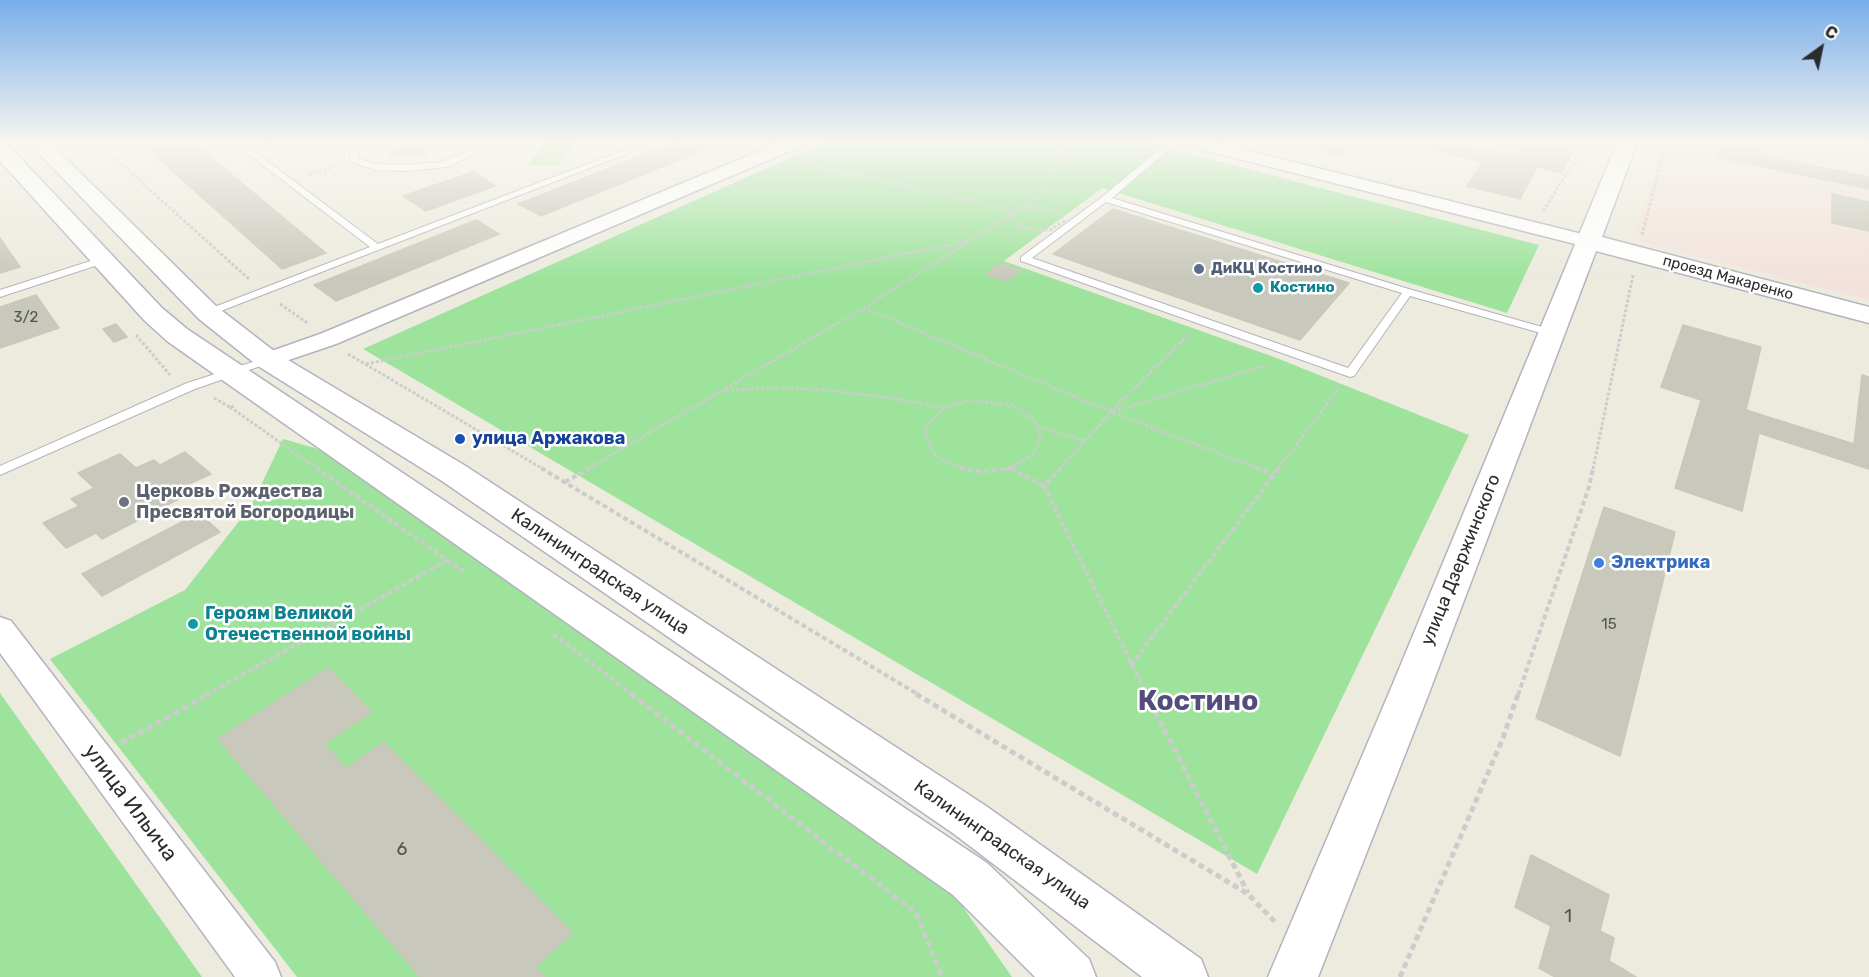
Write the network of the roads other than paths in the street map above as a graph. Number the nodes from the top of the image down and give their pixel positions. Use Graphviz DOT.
graph roads {
  1 [pos="37,189"];
  2 [pos="84,189"];
  3 [pos="299,189"];
  4 [pos="531,189"];
  5 [pos="701,189"];
  6 [pos="1117,189"];
  7 [pos="1390,189"];
  8 [pos="1609,189"];
  9 [pos="1105,199"];
  10 [pos="1587,242"];
  11 [pos="377,248"];
  12 [pos="103,261"];
  13 [pos="1408,292"];
  14 [pos="0,294"];
  15 [pos="208,313"];
  16 [pos="1869,315"];
  17 [pos="1552,333"];
  18 [pos="247,383"];
  19 [pos="0,471"];
  20 [pos="0,629"];
  21 [pos="1298,965"];
  22 [pos="260,977"];
  23 [pos="1071,977"];
  24 [pos="1183,977"];
  1 -- 12 [label="main road, Калининградская улица"];
  2 -- 15 [label="main road, Калининградская улица"];
  3 -- 11 [label="lane"];
  4 -- 11 [label="lane"];
  5 -- 18 [label="street"];
  6 -- 9 [label="lane"];
  7 -- 10 [label="street"];
  8 -- 10 [label="main road, улица Дзержинского"];
  9 -- 13 [label="lane"];
  9 -- 13 [label="lane"];
  10 -- 16 [label="main road, проезд Макаренко"];
  10 -- 17 [label="main road, улица Дзержинского"];
  11 -- 15 [label="lane"];
  12 -- 14 [label="lane"];
  12 -- 18 [label="main road, Калининградская улица"];
  13 -- 17 [label="lane"];
  15 -- 18 [label="main road, Калининградская улица"];
  17 -- 21 [label="main road, улица Дзержинского"];
  18 -- 19 [label="lane"];
  18 -- 23 [label="main road, Калининградская улица"];
  18 -- 24 [label="main road, Калининградская улица"];
  20 -- 22 [label="street, улица Ильича"];
}
